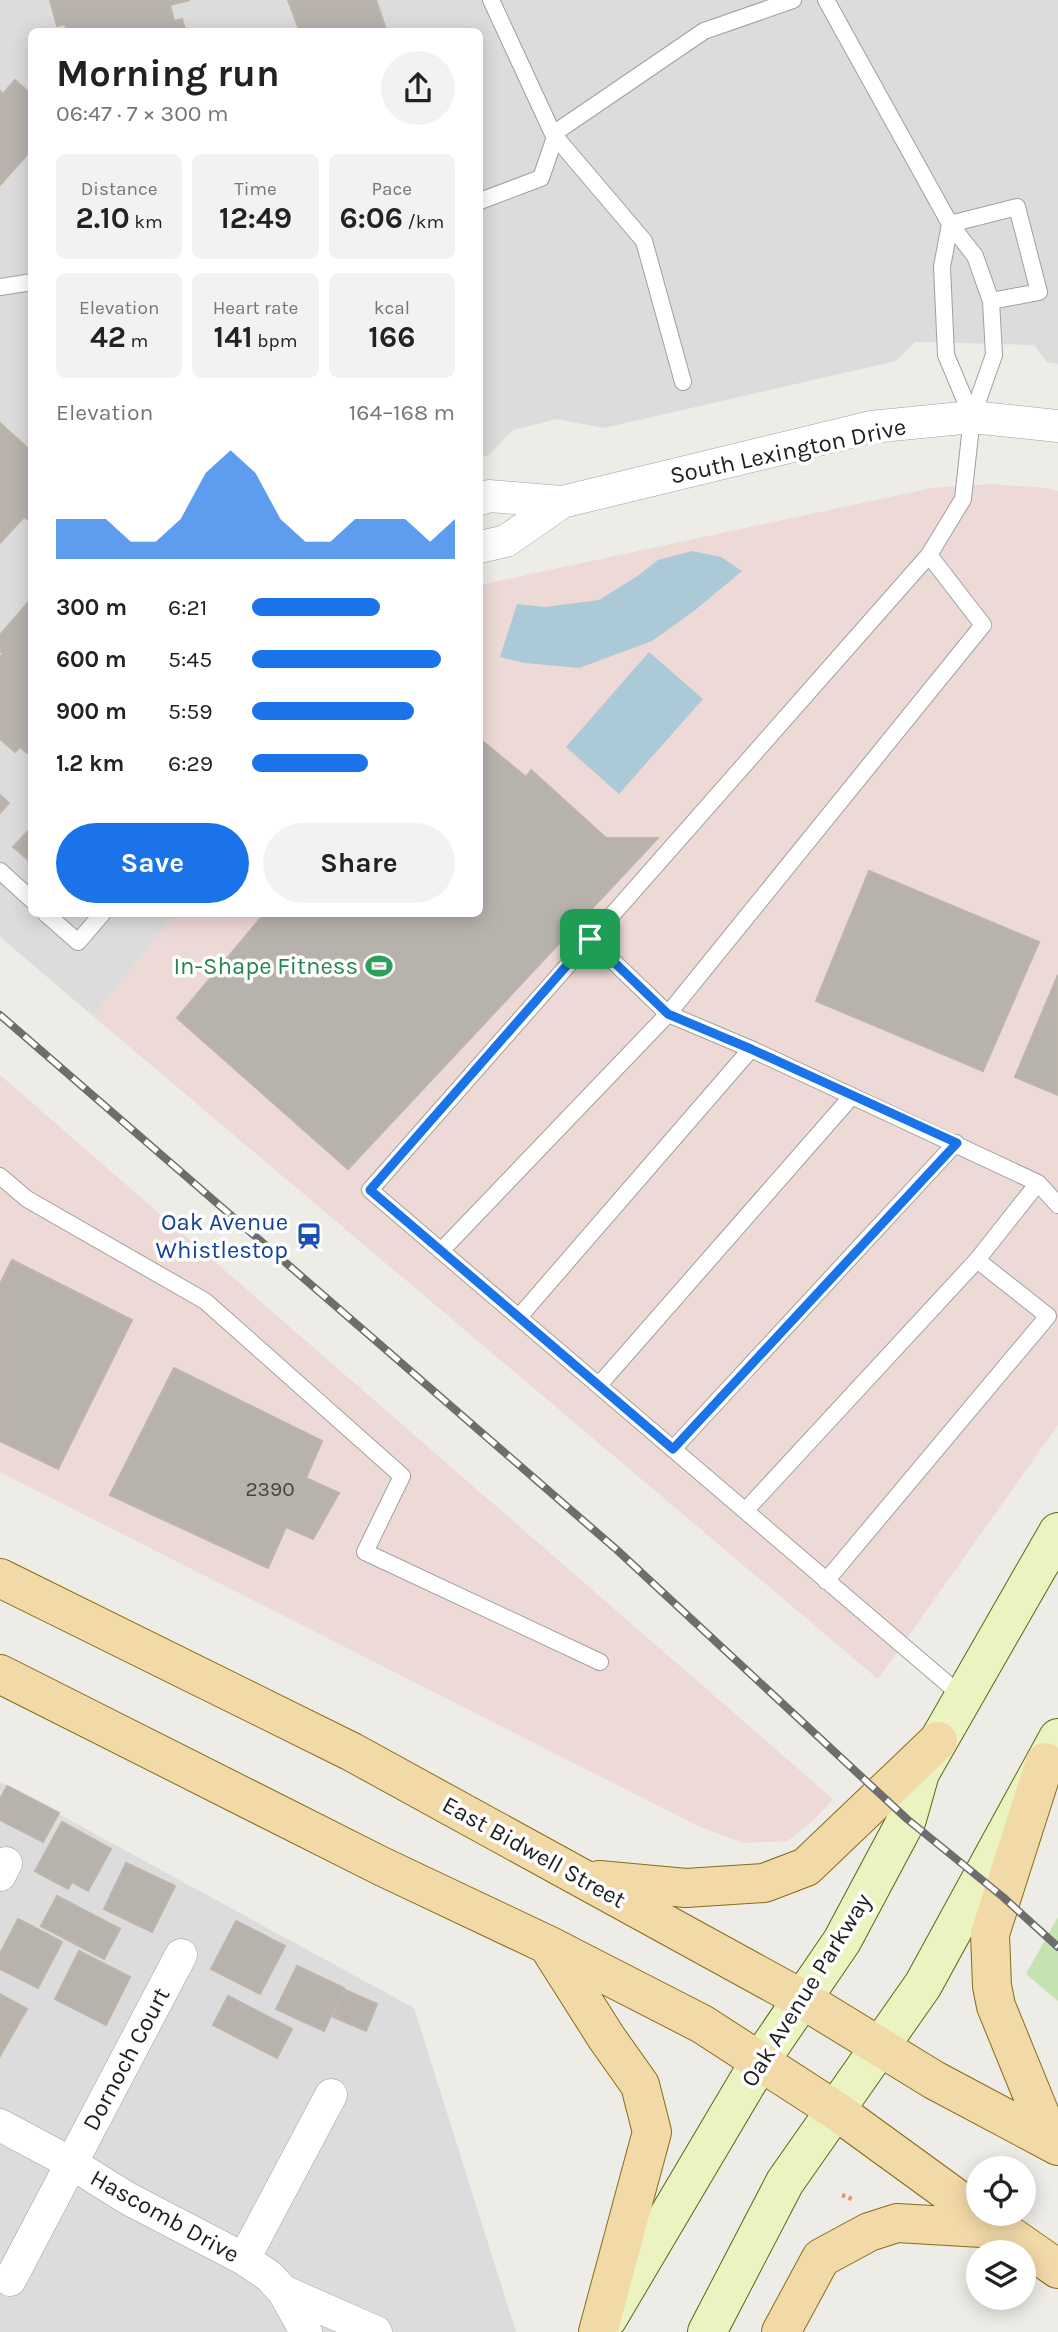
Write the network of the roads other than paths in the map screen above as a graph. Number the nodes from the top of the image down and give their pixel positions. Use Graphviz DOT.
graph roads {
  1 [pos="491,0"];
  2 [pos="793,0"];
  3 [pos="826,0"];
  4 [pos="554,135"];
  5 [pos="483,200"];
  6 [pos="950,224"];
  7 [pos="28,283"];
  8 [pos="0,287"];
  9 [pos="991,302"];
  10 [pos="683,382"];
  11 [pos="972,418"];
  12 [pos="1058,426"];
  13 [pos="483,498"];
  14 [pos="562,502"];
  15 [pos="483,546"];
  16 [pos="929,555"];
  17 [pos="0,871"];
  18 [pos="28,896"];
  19 [pos="49,917"];
  20 [pos="100,917"];
  21 [pos="590,939"];
  22 [pos="668,1014"];
  23 [pos="751,1049"];
  24 [pos="852,1096"];
  25 [pos="957,1143"];
  26 [pos="0,1176"];
  27 [pos="1038,1183"];
  28 [pos="1058,1205"];
  29 [pos="441,1251"];
  30 [pos="977,1260"];
  31 [pos="519,1317"];
  32 [pos="598,1385"];
  33 [pos="673,1449"];
  34 [pos="746,1511"];
  35 [pos="1058,1532"];
  36 [pos="0,1578"];
  37 [pos="826,1581"];
  38 [pos="600,1662"];
  39 [pos="0,1674"];
  40 [pos="963,1697"];
  41 [pos="938,1741"];
  42 [pos="1051,1750"];
  43 [pos="583,1879"];
  44 [pos="548,1945"];
  45 [pos="181,1955"];
  46 [pos="802,1999"];
  47 [pos="880,2046"];
  48 [pos="760,2061"];
  49 [pos="331,2095"];
  50 [pos="835,2110"];
  51 [pos="0,2125"];
  52 [pos="1055,2143"];
  53 [pos="71,2163"];
  54 [pos="966,2205"];
  55 [pos="966,2220"];
  56 [pos="995,2226"];
  57 [pos="244,2259"];
  58 [pos="1058,2269"];
  59 [pos="10,2280"];
  60 [pos="283,2291"];
  61 [pos="306,2332"];
  62 [pos="376,2332"];
  63 [pos="599,2332"];
  64 [pos="708,2332"];
  65 [pos="781,2332"];
  1 -- 4 [label="lane"];
  2 -- 4 [label="lane"];
  3 -- 6 [label="lane"];
  4 -- 5 [label="lane"];
  4 -- 10 [label="lane"];
  6 -- 9 [label="lane"];
  6 -- 9 [label="lane"];
  6 -- 11 [label="lane"];
  7 -- 8 [label="lane"];
  9 -- 11 [label="lane"];
  11 -- 12 [label="street, South Lexington Drive"];
  11 -- 14 [label="street, South Lexington Drive"];
  11 -- 16 [label="lane"];
  13 -- 14 [label="street, South Lexington Drive"];
  14 -- 15 [label="street, South Lexington Drive"];
  16 -- 21 [label="lane"];
  16 -- 22 [label="lane"];
  17 -- 18 [label="lane"];
  19 -- 20 [label="lane"];
  21 -- 22 [label="lane"];
  21 -- 29 [label="lane"];
  22 -- 23 [label="lane"];
  22 -- 29 [label="lane"];
  23 -- 24 [label="lane"];
  23 -- 31 [label="lane"];
  24 -- 25 [label="lane"];
  24 -- 32 [label="lane"];
  25 -- 27 [label="lane"];
  25 -- 33 [label="lane"];
  26 -- 38 [label="lane"];
  27 -- 28 [label="lane"];
  27 -- 30 [label="lane"];
  29 -- 31 [label="lane"];
  30 -- 34 [label="lane"];
  30 -- 37 [label="lane"];
  31 -- 32 [label="lane"];
  32 -- 33 [label="lane"];
  33 -- 34 [label="lane"];
  34 -- 37 [label="lane"];
  35 -- 40 [label="main road, Oak Avenue Parkway"];
  36 -- 43 [label="main road, East Bidwell Street"];
  37 -- 40 [label="lane"];
  39 -- 44 [label="main road"];
  40 -- 41 [label="main road, Oak Avenue Parkway"];
  41 -- 43 [label="main road"];
  41 -- 46 [label="main road, Oak Avenue Parkway"];
  42 -- 47 [label="main road"];
  42 -- 52 [label="main road"];
  43 -- 46 [label="main road, East Bidwell Street"];
  44 -- 48 [label="main road"];
  44 -- 63 [label="main road"];
  45 -- 53 [label="street, Dornoch Court"];
  46 -- 47 [label="main road, East Bidwell Street"];
  46 -- 48 [label="main road, Oak Avenue Parkway"];
  47 -- 50 [label="main road"];
  47 -- 52 [label="main road, East Bidwell Street"];
  48 -- 50 [label="main road"];
  48 -- 63 [label="main road, Oak Avenue Parkway"];
  49 -- 57 [label="street"];
  50 -- 54 [label="main road"];
  50 -- 64 [label="main road"];
  51 -- 53 [label="street, Hascomb Drive"];
  53 -- 57 [label="street, Hascomb Drive"];
  53 -- 59 [label="street, Dornoch Court"];
  55 -- 65 [label="main road"];
  56 -- 58 [label="main road"];
  57 -- 60 [label="street, Hascomb Drive"];
  60 -- 61 [label="street, Hascomb Drive"];
  60 -- 62 [label="street"];
}
